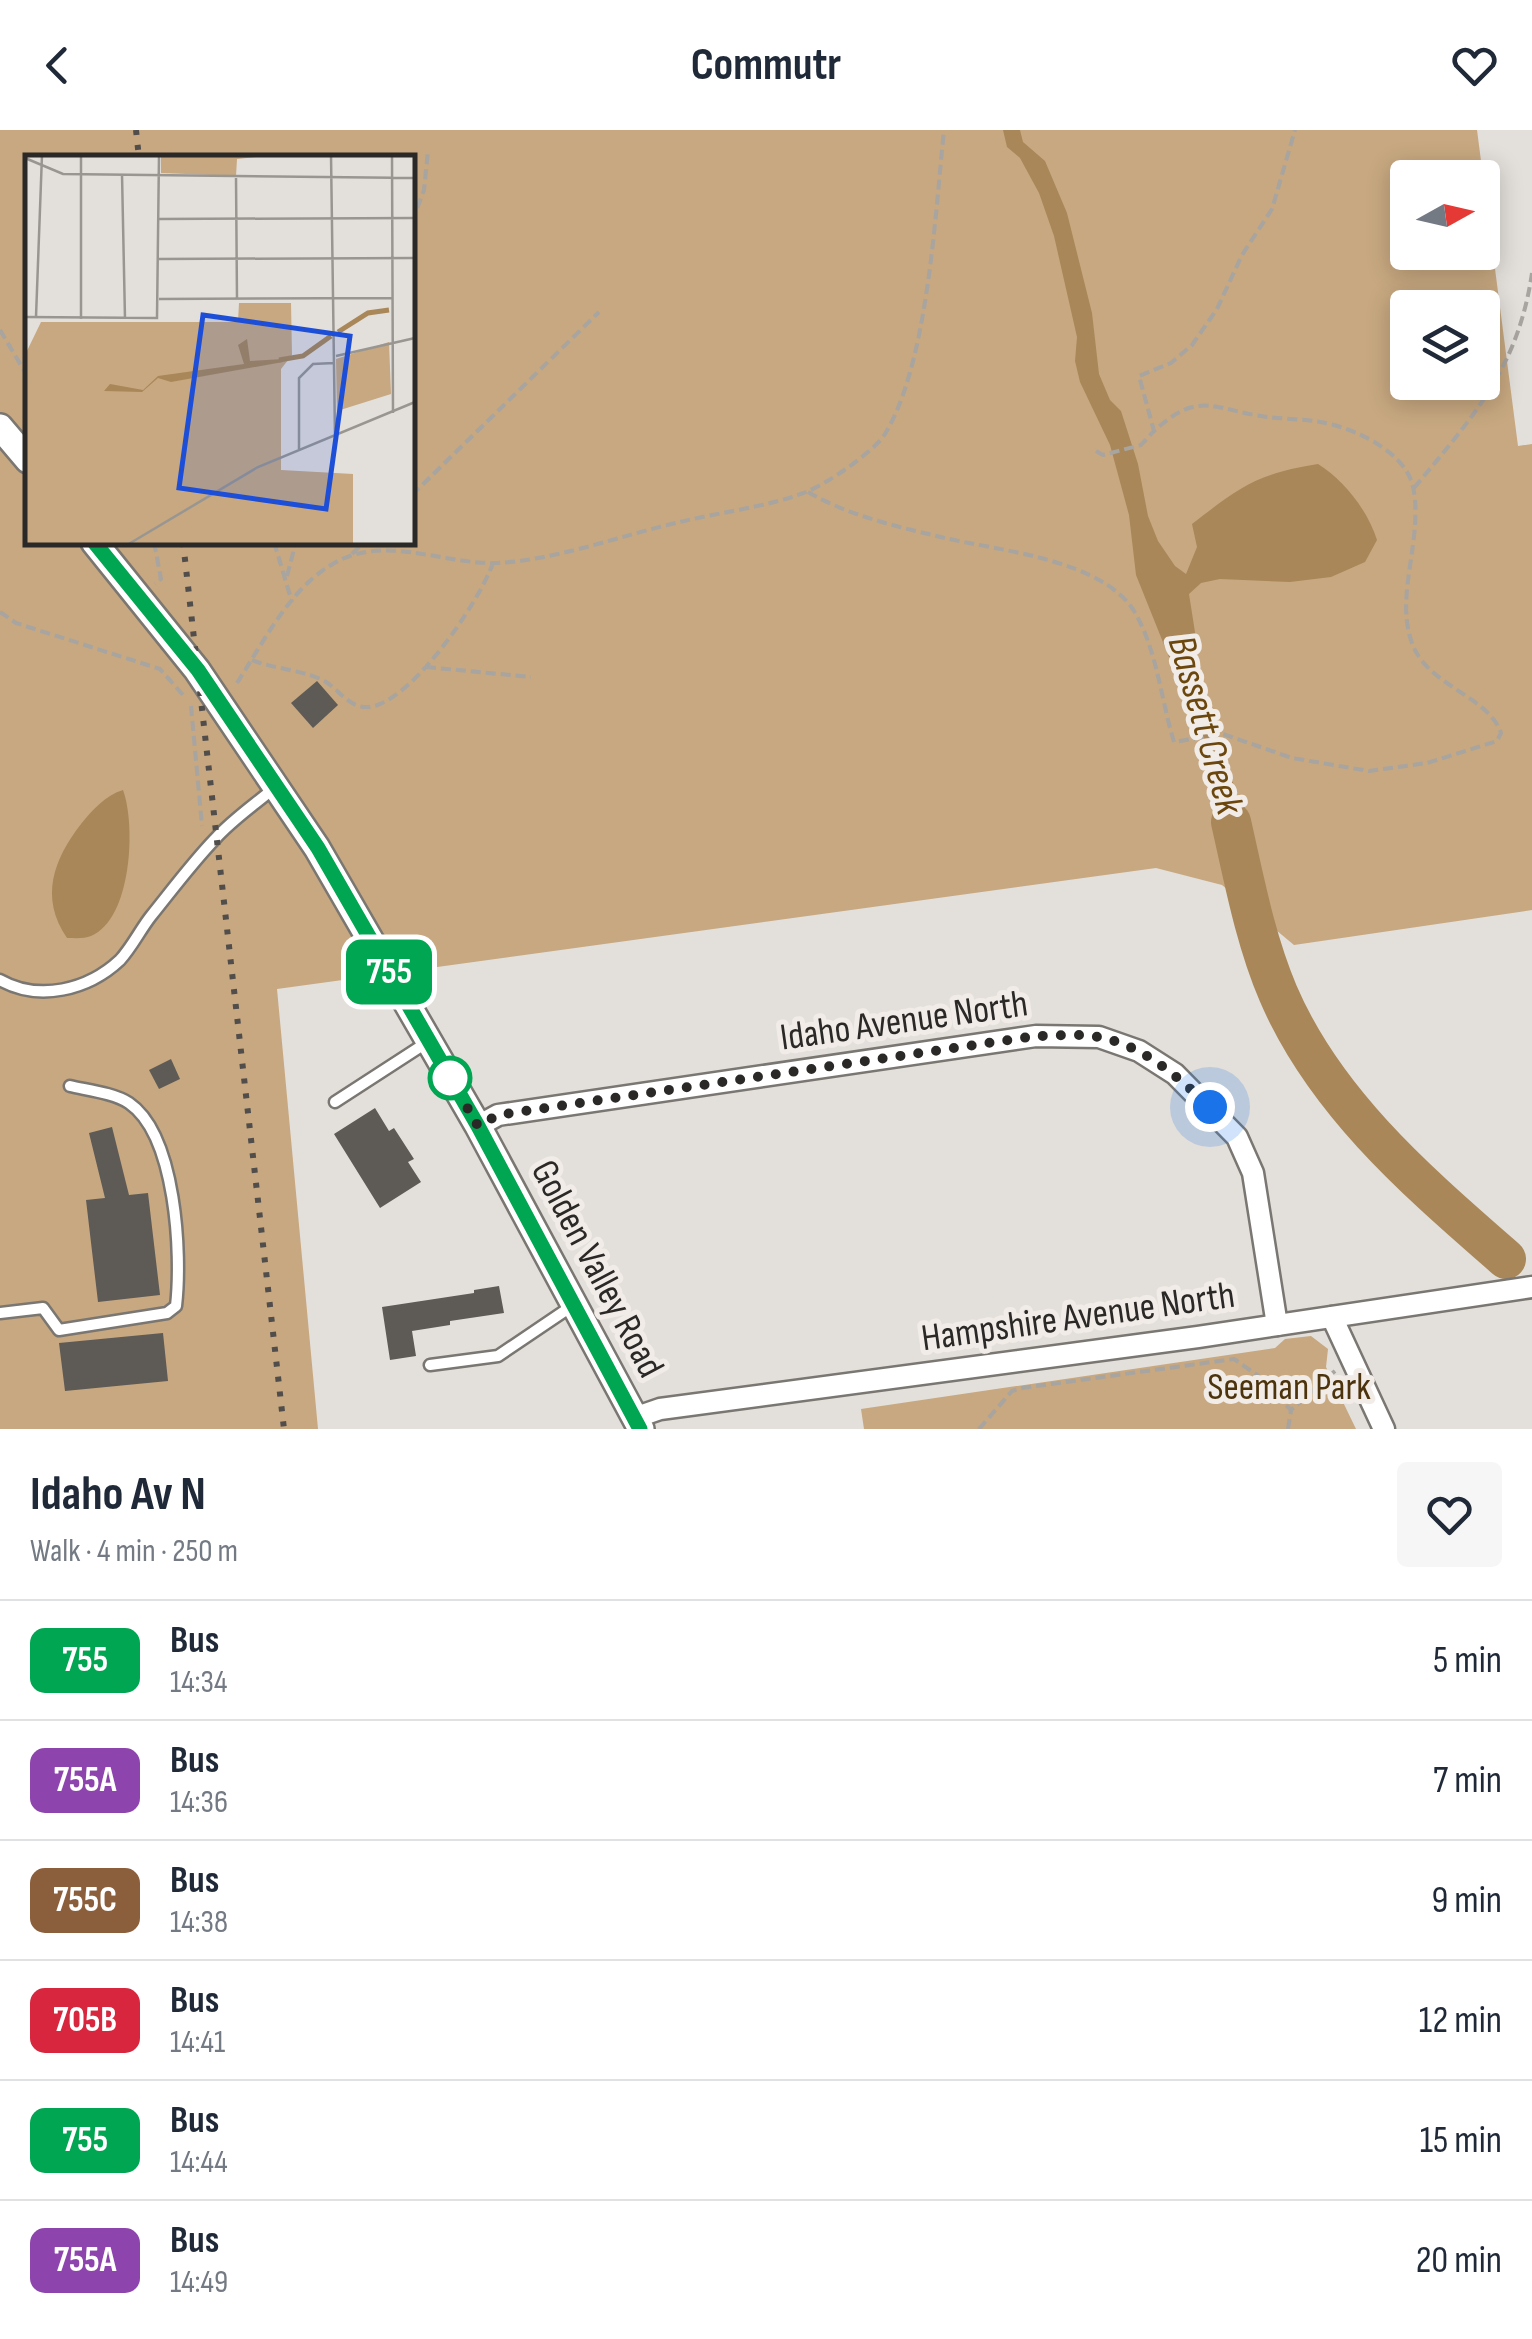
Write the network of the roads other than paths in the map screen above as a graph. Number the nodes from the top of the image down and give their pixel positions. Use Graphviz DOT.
graph roads {
  1 [pos="0,426"];
  2 [pos="25,456"];
  3 [pos="96,545"];
  4 [pos="278,785"];
  5 [pos="0,980"];
  6 [pos="428,1042"];
  7 [pos="70,1086"];
  8 [pos="335,1102"];
  9 [pos="478,1126"];
  10 [pos="1532,1287"];
  11 [pos="573,1305"];
  12 [pos="0,1313"];
  13 [pos="1332,1317"];
  14 [pos="1277,1324"];
  15 [pos="430,1365"];
  16 [pos="638,1424"];
  17 [pos="1384,1429"];
  1 -- 2 [label="street"];
  3 -- 4 [label="street, Golden Valley Road"];
  4 -- 5 [label="lane"];
  4 -- 6 [label="street, Golden Valley Road"];
  6 -- 8 [label="lane"];
  6 -- 9 [label="street, Golden Valley Road"];
  7 -- 12 [label="lane"];
  9 -- 11 [label="street, Golden Valley Road"];
  9 -- 14 [label="street, Idaho Avenue North"];
  10 -- 13 [label="street, Hampshire Avenue North"];
  11 -- 15 [label="lane"];
  11 -- 16 [label="street, Golden Valley Road"];
  13 -- 14 [label="street, Hampshire Avenue North"];
  13 -- 17 [label="street"];
  14 -- 16 [label="street, Hampshire Avenue North"];
}
